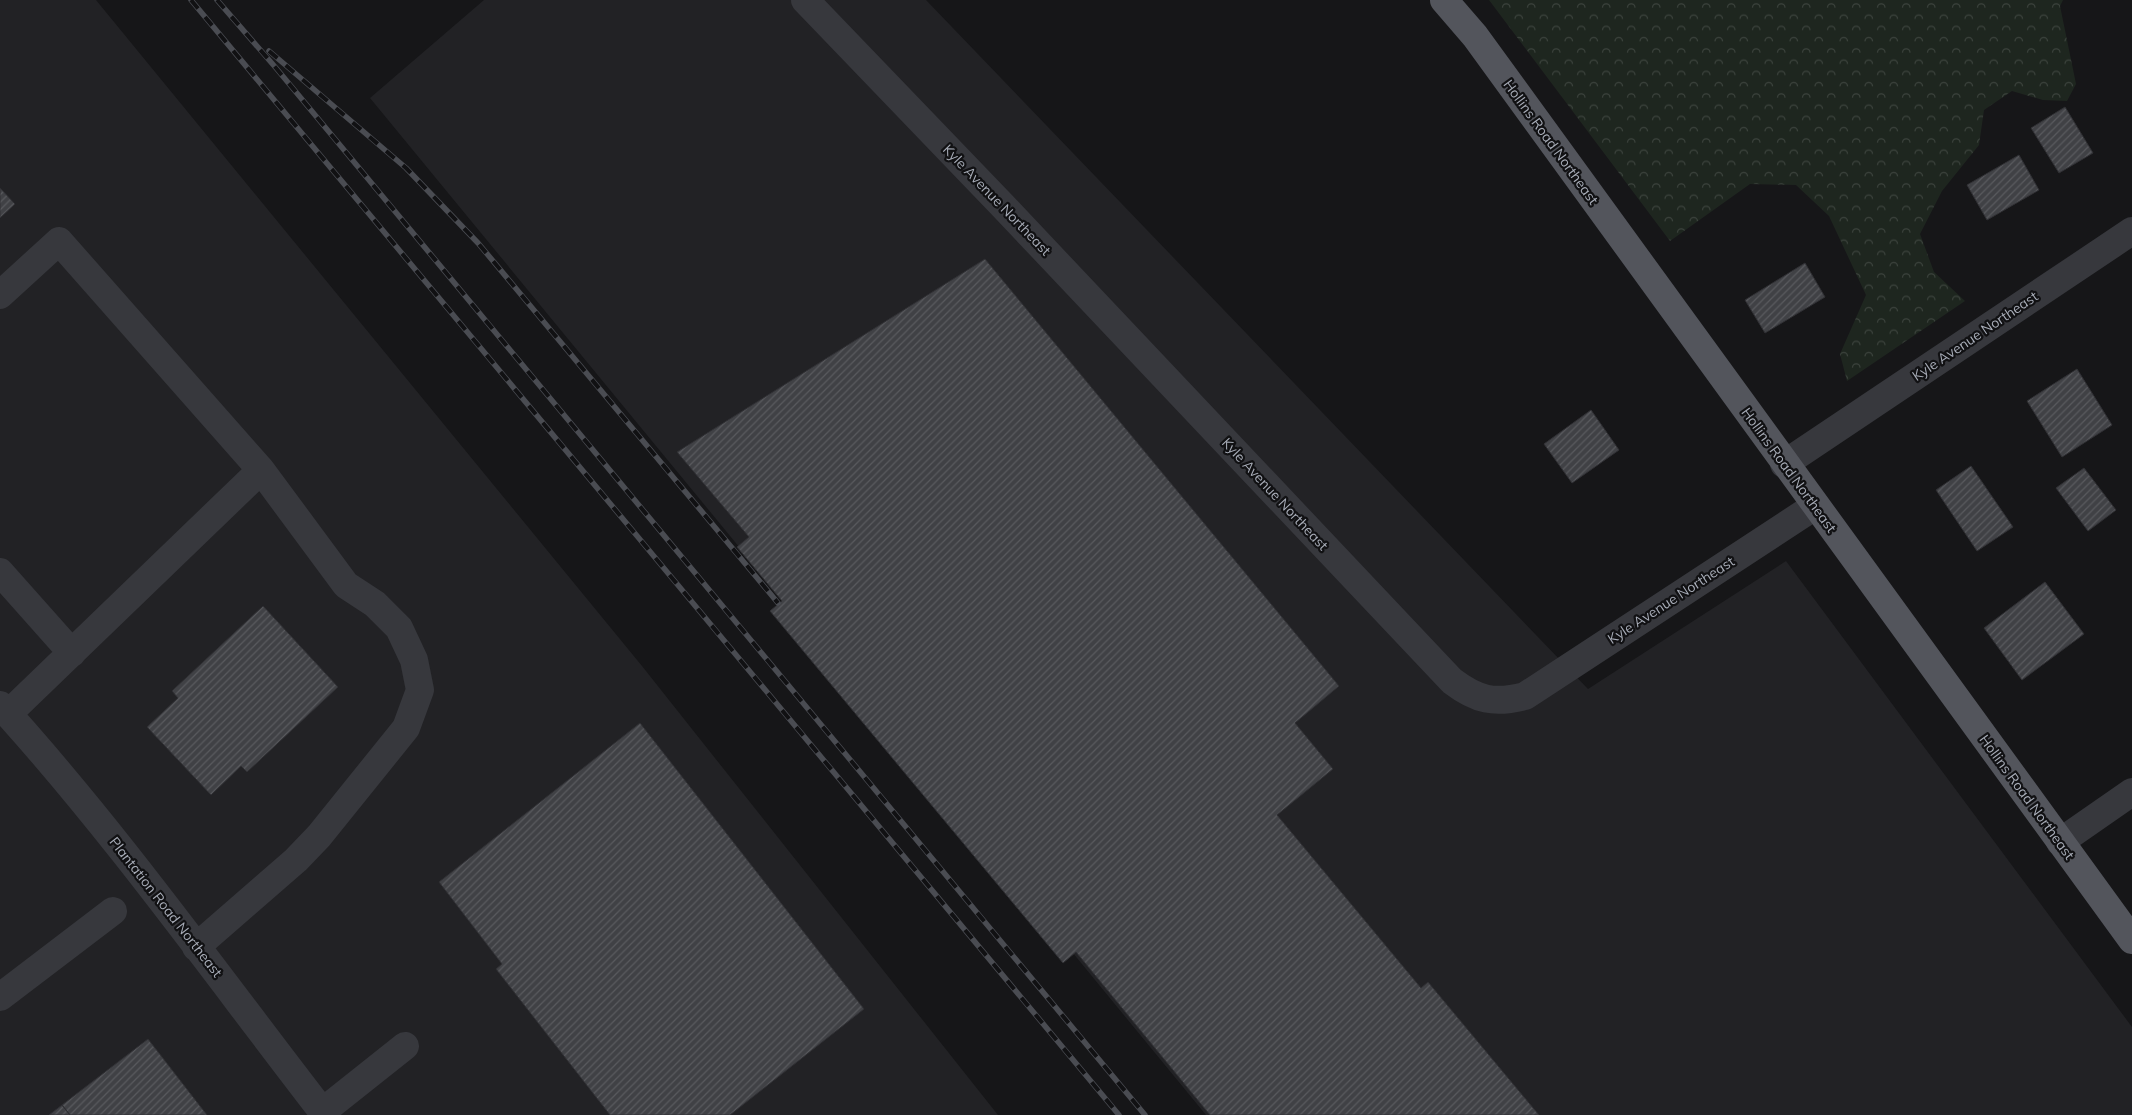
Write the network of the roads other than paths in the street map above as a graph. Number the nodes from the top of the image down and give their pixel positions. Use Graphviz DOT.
graph roads {
  1 [pos="805,0"];
  2 [pos="1444,0"];
  3 [pos="2132,230"];
  4 [pos="0,295"];
  5 [pos="1784,464"];
  6 [pos="261,470"];
  7 [pos="1815,506"];
  8 [pos="0,572"];
  9 [pos="72,653"];
  10 [pos="4,709"];
  11 [pos="2132,792"];
  12 [pos="2060,842"];
  13 [pos="113,912"];
  14 [pos="2132,940"];
  15 [pos="196,947"];
  16 [pos="0,997"];
  17 [pos="405,1046"];
  18 [pos="324,1113"];
  1 -- 7 [label="street, Kyle Avenue Northeast"];
  2 -- 5 [label="main road, Hollins Road Northeast"];
  3 -- 5 [label="street, Kyle Avenue Northeast"];
  4 -- 6 [label="street"];
  5 -- 7 [label="main road, Hollins Road Northeast"];
  6 -- 9 [label="street"];
  6 -- 15 [label="street"];
  7 -- 12 [label="main road, Hollins Road Northeast"];
  8 -- 9 [label="street"];
  9 -- 10 [label="street"];
  10 -- 15 [label="street, Plantation Road Northeast"];
  11 -- 12 [label="street"];
  12 -- 14 [label="main road, Hollins Road Northeast"];
  13 -- 16 [label="street"];
  15 -- 18 [label="street, Plantation Road Northeast"];
  17 -- 18 [label="street"];
}
